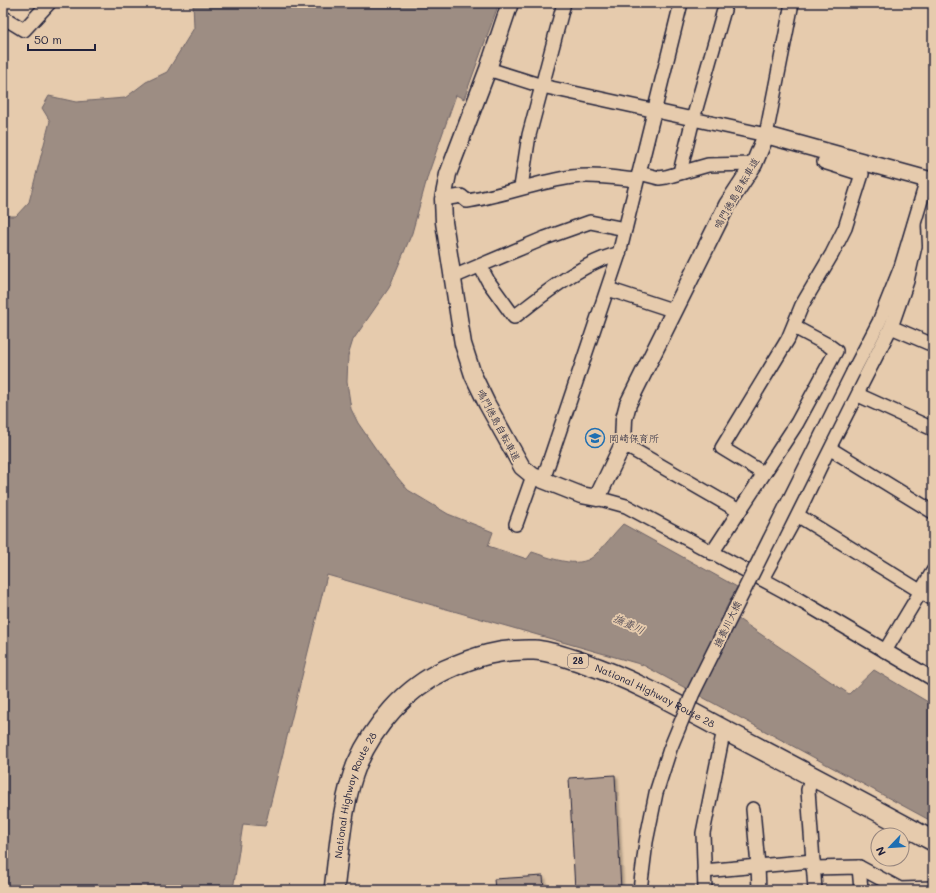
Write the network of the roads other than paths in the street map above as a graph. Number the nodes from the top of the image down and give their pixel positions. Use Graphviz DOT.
graph roads {
  1 [pos="49,3"];
  2 [pos="510,3"];
  3 [pos="564,3"];
  4 [pos="682,3"];
  5 [pos="726,3"];
  6 [pos="792,3"];
  7 [pos="3,21"];
  8 [pos="488,70"];
  9 [pos="542,86"];
  10 [pos="656,110"];
  11 [pos="693,119"];
  12 [pos="766,135"];
  13 [pos="824,162"];
  14 [pos="754,164"];
  15 [pos="683,172"];
  16 [pos="638,177"];
  17 [pos="930,180"];
  18 [pos="521,187"];
  19 [pos="443,199"];
  20 [pos="914,225"];
  21 [pos="625,229"];
  22 [pos="619,254"];
  23 [pos="480,266"];
  24 [pos="453,277"];
  25 [pos="608,289"];
  26 [pos="675,310"];
  27 [pos="794,327"];
  28 [pos="891,327"];
  29 [pos="933,345"];
  30 [pos="856,394"];
  31 [pos="933,429"];
  32 [pos="623,444"];
  33 [pos="829,448"];
  34 [pos="763,473"];
  35 [pos="538,478"];
  36 [pos="597,498"];
  37 [pos="739,511"];
  38 [pos="933,512"];
  39 [pos="797,515"];
  40 [pos="516,524"];
  41 [pos="712,553"];
  42 [pos="933,571"];
  43 [pos="762,579"];
  44 [pos="920,591"];
  45 [pos="933,599"];
  46 [pos="885,651"];
  47 [pos="933,678"];
  48 [pos="727,731"];
  49 [pos="812,775"];
  50 [pos="752,809"];
  51 [pos="933,842"];
  52 [pos="813,865"];
  53 [pos="758,866"];
  54 [pos="859,867"];
  55 [pos="704,871"];
  56 [pos="933,888"];
  57 [pos="900,889"];
  58 [pos="334,890"];
  59 [pos="640,890"];
  60 [pos="705,890"];
  61 [pos="759,890"];
  62 [pos="815,890"];
  63 [pos="860,890"];
  1 -- 7 [label="street"];
  2 -- 8 [label="main road, 鳴門徳島自転車道"];
  3 -- 9 [label="street"];
  4 -- 10 [label="street"];
  5 -- 11 [label="street"];
  6 -- 12 [label="street"];
  8 -- 9 [label="street"];
  8 -- 19 [label="main road, 鳴門徳島自転車道"];
  9 -- 10 [label="street"];
  9 -- 18 [label="street"];
  10 -- 11 [label="street"];
  10 -- 16 [label="street"];
  11 -- 12 [label="street"];
  11 -- 15 [label="street"];
  12 -- 14 [label="main road, 鳴門徳島自転車道"];
  12 -- 17 [label="main road"];
  13 -- 27 [label="street"];
  14 -- 15 [label="street"];
  14 -- 26 [label="main road, 鳴門徳島自転車道"];
  15 -- 16 [label="street"];
  16 -- 18 [label="street"];
  16 -- 21 [label="street"];
  17 -- 20 [label="street, 撫養川大橋"];
  18 -- 19 [label="street"];
  19 -- 24 [label="main road, 鳴門徳島自転車道"];
  20 -- 28 [label="street"];
  20 -- 59 [label="street, 撫養川大橋, bridge"];
  21 -- 22 [label="street"];
  21 -- 23 [label="street"];
  22 -- 23 [label="street"];
  22 -- 25 [label="street"];
  23 -- 24 [label="street"];
  24 -- 35 [label="main road, 鳴門徳島自転車道"];
  25 -- 26 [label="street"];
  25 -- 35 [label="street"];
  26 -- 32 [label="main road, 鳴門徳島自転車道"];
  27 -- 34 [label="street"];
  27 -- 34 [label="street"];
  28 -- 29 [label="street"];
  28 -- 30 [label="street"];
  30 -- 31 [label="street"];
  30 -- 33 [label="street"];
  32 -- 36 [label="main road, 鳴門徳島自転車道"];
  32 -- 37 [label="street"];
  33 -- 38 [label="street"];
  33 -- 39 [label="street"];
  34 -- 37 [label="street"];
  35 -- 36 [label="main road, 鳴門徳島自転車道"];
  35 -- 40 [label="street"];
  36 -- 41 [label="street"];
  37 -- 41 [label="street"];
  39 -- 43 [label="street"];
  39 -- 44 [label="street"];
  41 -- 43 [label="street"];
  42 -- 44 [label="street"];
  43 -- 46 [label="street"];
  44 -- 45 [label="street"];
  44 -- 46 [label="street"];
  46 -- 47 [label="street"];
  48 -- 49 [label="highway, National Highway Route 28 / 28"];
  48 -- 55 [label="street"];
  48 -- 58 [label="highway, National Highway Route 28 / 28"];
  49 -- 51 [label="highway, National Highway Route 28 / 28"];
  49 -- 52 [label="street"];
  50 -- 53 [label="street"];
  52 -- 53 [label="street"];
  52 -- 54 [label="street"];
  52 -- 62 [label="street"];
  53 -- 55 [label="street"];
  53 -- 61 [label="street"];
  54 -- 57 [label="street"];
  54 -- 63 [label="street"];
  55 -- 60 [label="street"];
  56 -- 57 [label="street"];
}
